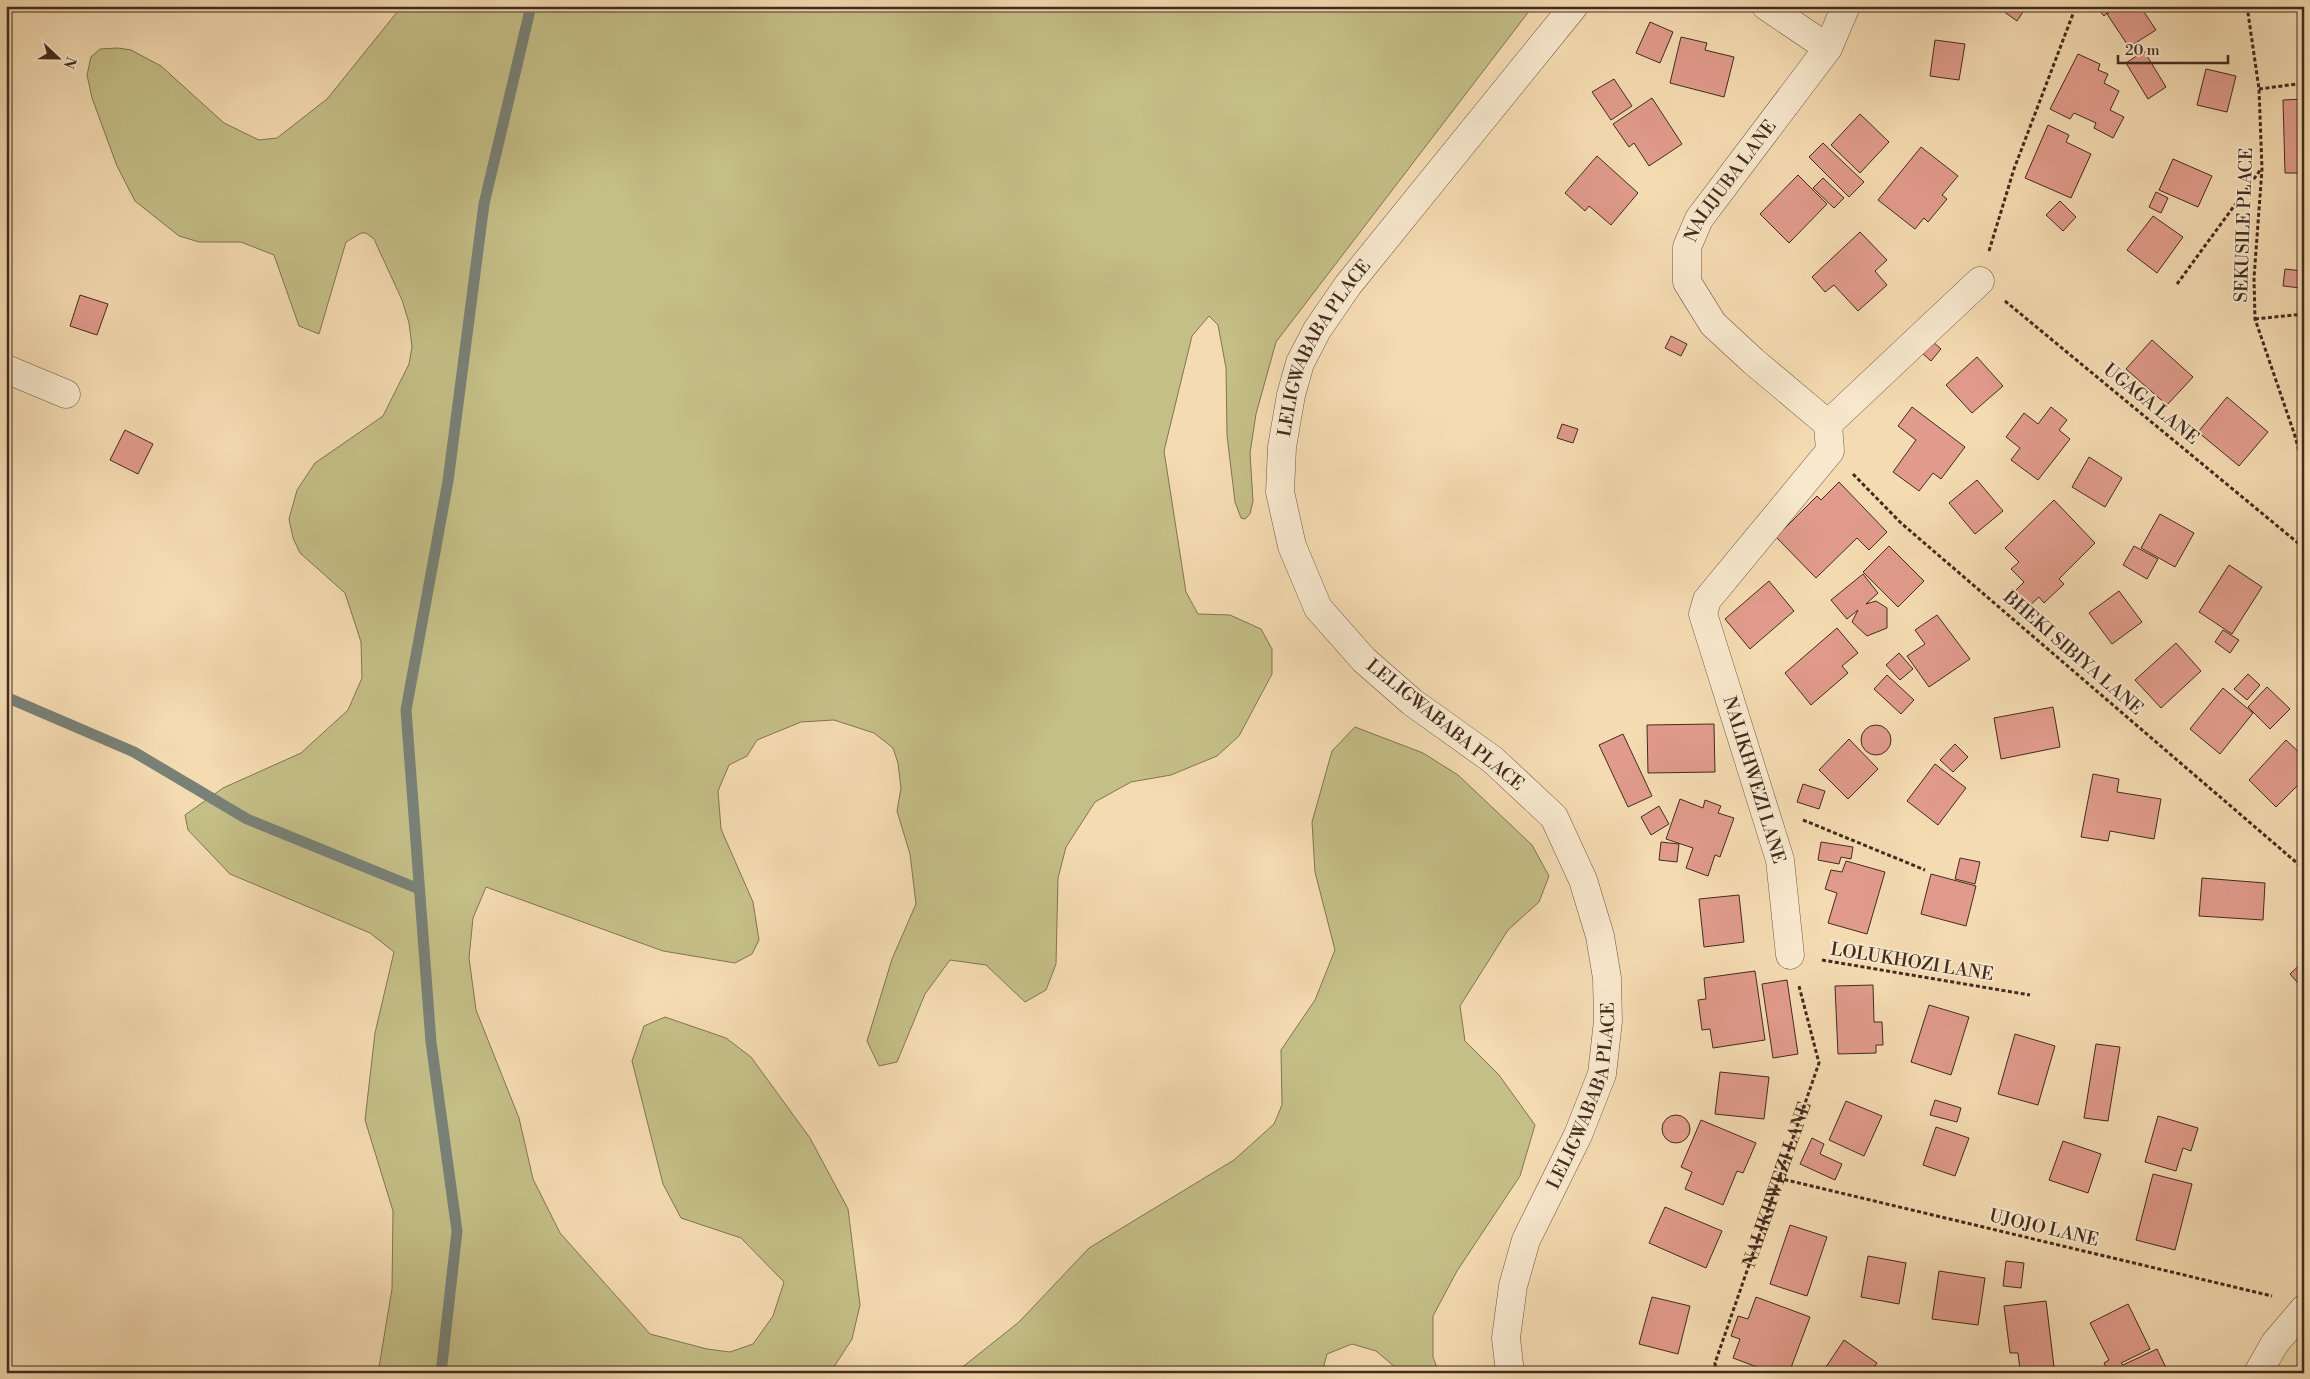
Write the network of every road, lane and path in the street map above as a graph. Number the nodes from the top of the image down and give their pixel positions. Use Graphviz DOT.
graph roads {
  1 [pos="1574,6"];
  2 [pos="1766,6"];
  3 [pos="1846,6"];
  4 [pos="2076,6"];
  5 [pos="2247,6"];
  6 [pos="1828,48"];
  7 [pos="2304,83"];
  8 [pos="2259,89"];
  9 [pos="2262,169"];
  10 [pos="1980,281"];
  11 [pos="2177,284"];
  12 [pos="2304,314"];
  13 [pos="2255,319"];
  14 [pos="6,369"];
  15 [pos="66,394"];
  16 [pos="1828,424"];
  17 [pos="1830,451"];
  18 [pos="2304,468"];
  19 [pos="2304,548"];
  20 [pos="1761,802"];
  21 [pos="2304,869"];
  22 [pos="1924,870"];
  23 [pos="1790,955"];
  24 [pos="2030,995"];
  25 [pos="1778,1178"];
  26 [pos="2275,1297"];
  27 [pos="2304,1309"];
  28 [pos="1510,1373"];
  29 [pos="1716,1373"];
  30 [pos="2258,1373"];
  1 -- 28 [label="street, LELIGWABABA PLACE"];
  2 -- 6 [label="street"];
  3 -- 6 [label="street, NALIJUBA LANE"];
  4 -- 10 [label="path"];
  5 -- 8 [label="path, SEKUSILE PLACE"];
  6 -- 16 [label="street, NALIJUBA LANE"];
  7 -- 8 [label="path"];
  8 -- 9 [label="path, SEKUSILE PLACE"];
  9 -- 11 [label="path"];
  9 -- 13 [label="path, SEKUSILE PLACE"];
  10 -- 16 [label="street"];
  10 -- 19 [label="path, UGAGA LANE"];
  12 -- 13 [label="path"];
  13 -- 18 [label="path, SEKUSILE PLACE"];
  14 -- 15 [label="street"];
  16 -- 17 [label="street"];
  17 -- 20 [label="street, NALIKHWEZI LANE"];
  17 -- 21 [label="path, BHEKI SIBIYA LANE"];
  20 -- 22 [label="path"];
  20 -- 23 [label="street, NALIKHWEZI LANE"];
  23 -- 24 [label="path, LOLUKHOZI LANE"];
  23 -- 25 [label="path, NALIKHWEZI LANE"];
  25 -- 26 [label="path, UJOJO LANE"];
  25 -- 29 [label="path, NALIKHWEZI LANE"];
  27 -- 30 [label="street"];
}
